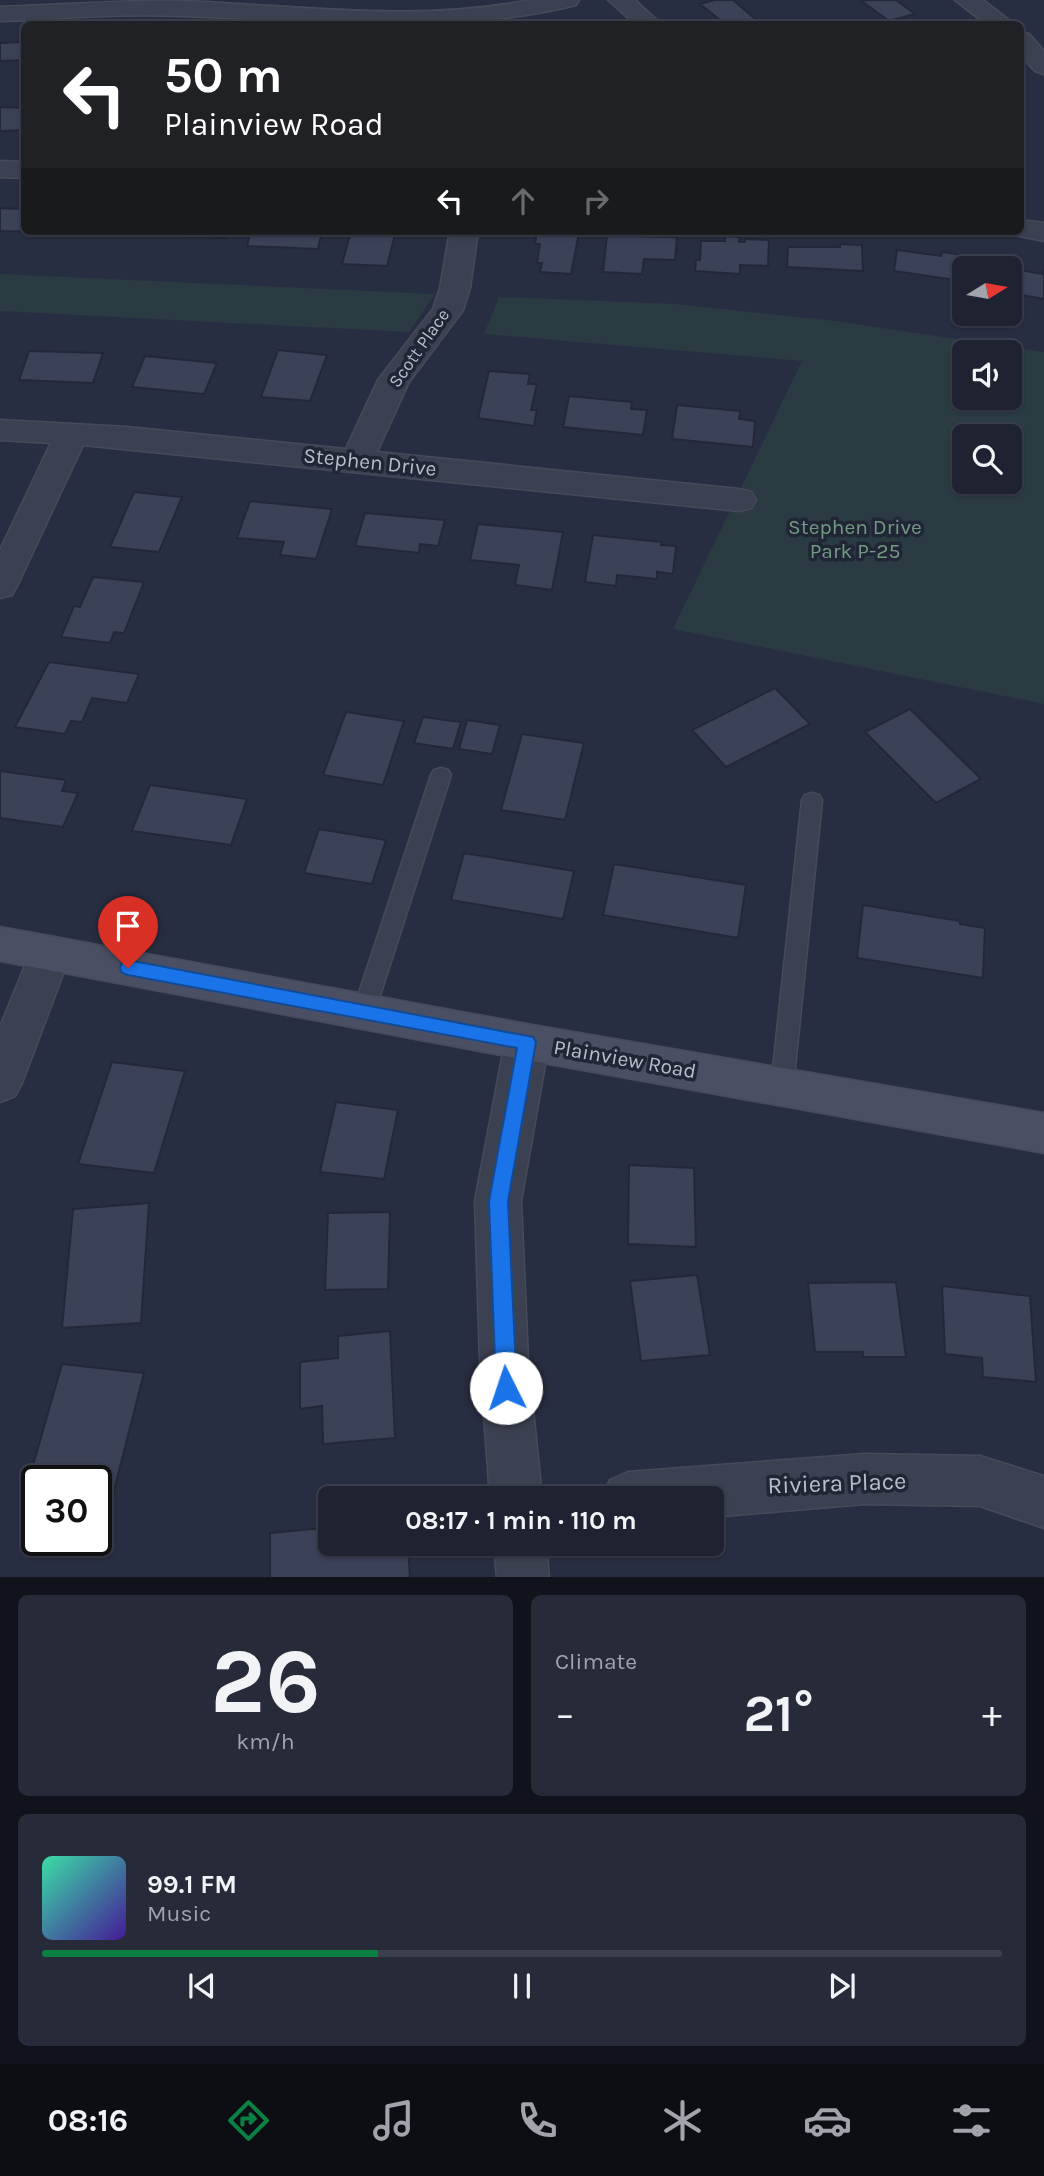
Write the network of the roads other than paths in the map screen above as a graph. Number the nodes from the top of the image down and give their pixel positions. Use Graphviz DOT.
graph roads {
  1 [pos="567,0"];
  2 [pos="620,0"];
  3 [pos="967,0"];
  4 [pos="81,6"];
  5 [pos="0,14"];
  6 [pos="645,21"];
  7 [pos="998,21"];
  8 [pos="1024,44"];
  9 [pos="1044,66"];
  10 [pos="0,169"];
  11 [pos="21,170"];
  12 [pos="1024,229"];
  13 [pos="1044,232"];
  14 [pos="463,235"];
  15 [pos="0,430"];
  16 [pos="71,435"];
  17 [pos="357,461"];
  18 [pos="739,499"];
  19 [pos="0,586"];
  20 [pos="441,775"];
  21 [pos="812,800"];
  22 [pos="0,944"];
  23 [pos="50,953"];
  24 [pos="365,1011"];
  25 [pos="527,1042"];
  26 [pos="0,1083"];
  27 [pos="782,1087"];
  28 [pos="1044,1133"];
  29 [pos="515,1486"];
  30 [pos="724,1490"];
  31 [pos="1044,1502"];
  32 [pos="521,1556"];
  33 [pos="523,1577"];
  1 -- 4 [label="street"];
  2 -- 6 [label="street"];
  3 -- 7 [label="street"];
  4 -- 5 [label="street"];
  8 -- 9 [label="street"];
  10 -- 11 [label="street"];
  12 -- 13 [label="street"];
  14 -- 17 [label="street, Scott Place"];
  15 -- 16 [label="street, Stephen Drive"];
  16 -- 17 [label="street, Stephen Drive"];
  16 -- 19 [label="street"];
  17 -- 18 [label="street, Stephen Drive"];
  20 -- 24 [label="lane"];
  21 -- 27 [label="lane"];
  22 -- 23 [label="main road, Plainview Road"];
  23 -- 24 [label="main road, Plainview Road"];
  23 -- 26 [label="street"];
  24 -- 25 [label="main road, Plainview Road"];
  25 -- 27 [label="main road, Plainview Road"];
  25 -- 29 [label="street"];
  27 -- 28 [label="main road, Plainview Road"];
  30 -- 31 [label="street, Riviera Place"];
  32 -- 33 [label="street"];
}
